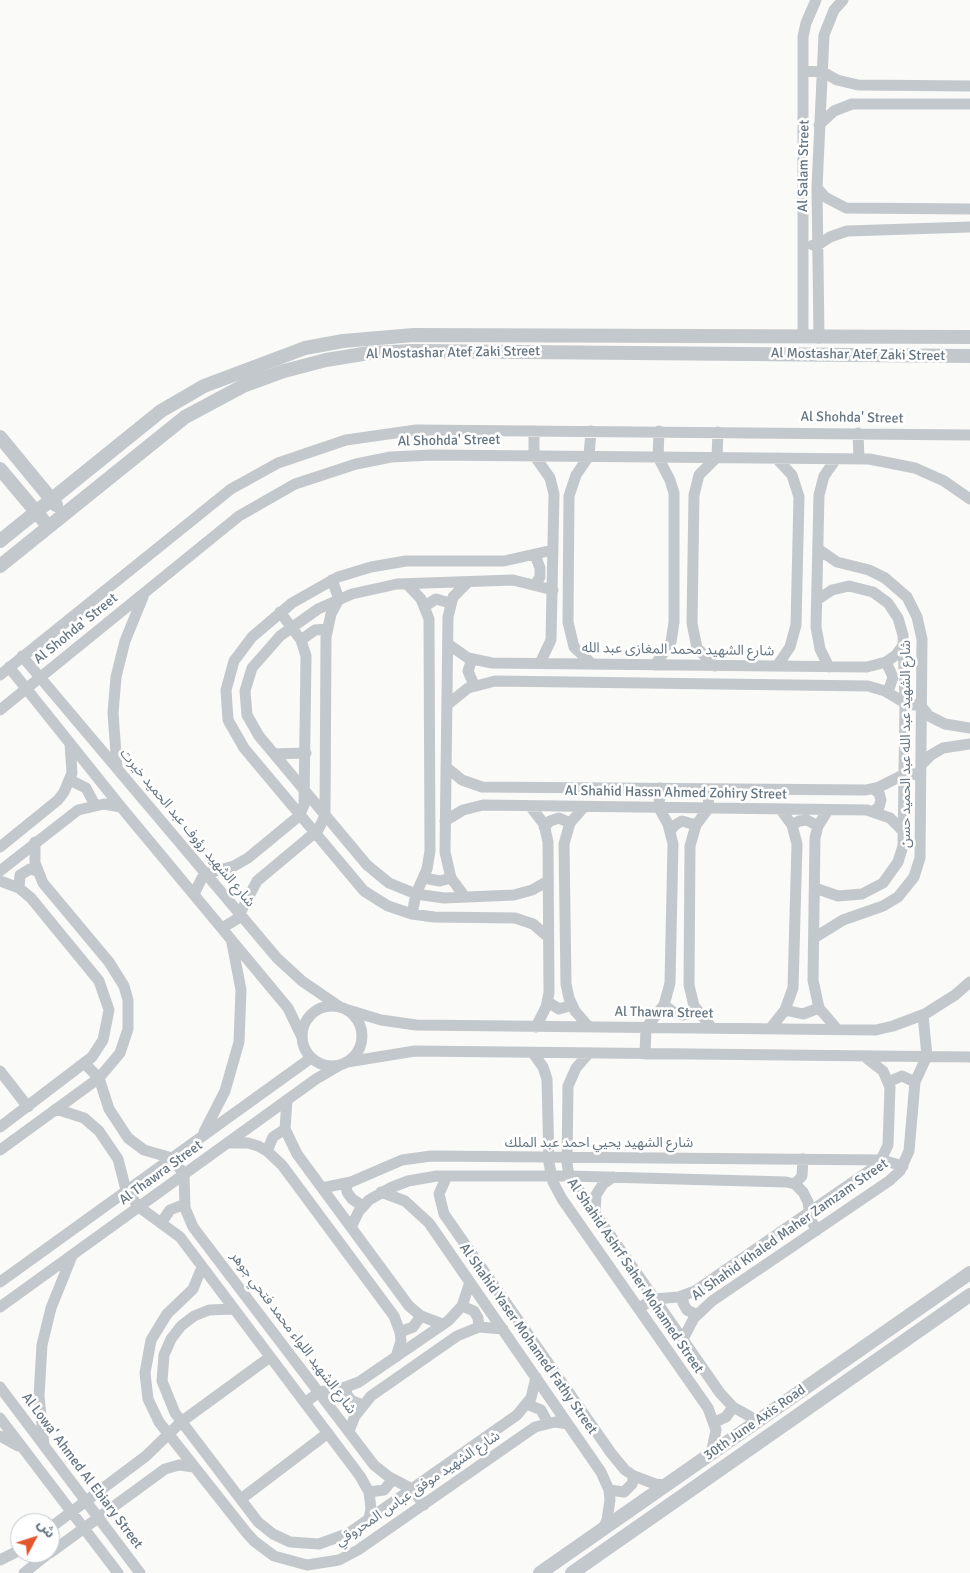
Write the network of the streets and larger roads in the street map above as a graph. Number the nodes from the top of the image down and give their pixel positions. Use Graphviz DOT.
graph roads {
  1 [pos="816,0"];
  2 [pos="843,0"];
  3 [pos="803,71"];
  4 [pos="823,72"];
  5 [pos="850,84"];
  6 [pos="970,86"];
  7 [pos="970,104"];
  8 [pos="850,105"];
  9 [pos="819,125"];
  10 [pos="817,188"];
  11 [pos="870,208"];
  12 [pos="970,209"];
  13 [pos="970,227"];
  14 [pos="871,230"];
  15 [pos="803,245"];
  16 [pos="818,245"];
  17 [pos="666,336"];
  18 [pos="803,337"];
  19 [pos="970,337"];
  20 [pos="819,338"];
  21 [pos="666,354"];
  22 [pos="970,356"];
  23 [pos="534,430"];
  24 [pos="591,431"];
  25 [pos="659,431"];
  26 [pos="718,432"];
  27 [pos="858,434"];
  28 [pos="970,435"];
  29 [pos="0,437"];
  30 [pos="534,455"];
  31 [pos="589,456"];
  32 [pos="658,456"];
  33 [pos="717,457"];
  34 [pos="776,458"];
  35 [pos="836,459"];
  36 [pos="858,459"];
  37 [pos="21,463"];
  38 [pos="88,468"];
  39 [pos="3,472"];
  40 [pos="100,483"];
  41 [pos="51,498"];
  42 [pos="970,499"];
  43 [pos="36,511"];
  44 [pos="63,513"];
  45 [pos="48,526"];
  46 [pos="13,530"];
  47 [pos="0,540"];
  48 [pos="25,545"];
  49 [pos="818,549"];
  50 [pos="553,550"];
  51 [pos="535,554"];
  52 [pos="0,566"];
  53 [pos="860,569"];
  54 [pos="332,580"];
  55 [pos="468,582"];
  56 [pos="407,584"];
  57 [pos="535,585"];
  58 [pos="856,587"];
  59 [pos="553,590"];
  60 [pos="146,591"];
  61 [pos="339,599"];
  62 [pos="817,600"];
  63 [pos="450,603"];
  64 [pos="425,606"];
  65 [pos="280,612"];
  66 [pos="292,627"];
  67 [pos="327,629"];
  68 [pos="570,639"];
  69 [pos="301,640"];
  70 [pos="551,640"];
  71 [pos="448,644"];
  72 [pos="904,644"];
  73 [pos="22,656"];
  74 [pos="472,659"];
  75 [pos="886,662"];
  76 [pos="540,664"];
  77 [pos="592,664"];
  78 [pos="655,665"];
  79 [pos="715,666"];
  80 [pos="777,666"];
  81 [pos="9,667"];
  82 [pos="829,667"];
  83 [pos="0,675"];
  84 [pos="40,677"];
  85 [pos="474,685"];
  86 [pos="27,688"];
  87 [pos="888,692"];
  88 [pos="905,703"];
  89 [pos="447,705"];
  90 [pos="921,706"];
  91 [pos="0,710"];
  92 [pos="970,728"];
  93 [pos="70,743"];
  94 [pos="970,744"];
  95 [pos="306,753"];
  96 [pos="274,754"];
  97 [pos="117,767"];
  98 [pos="446,768"];
  99 [pos="921,769"];
  100 [pos="903,775"];
  101 [pos="70,780"];
  102 [pos="475,785"];
  103 [pos="660,788"];
  104 [pos="709,789"];
  105 [pos="873,789"];
  106 [pos="306,793"];
  107 [pos="95,805"];
  108 [pos="476,806"];
  109 [pos="530,806"];
  110 [pos="121,807"];
  111 [pos="584,807"];
  112 [pos="659,808"];
  113 [pos="708,809"];
  114 [pos="781,810"];
  115 [pos="828,810"];
  116 [pos="873,811"];
  117 [pos="300,816"];
  118 [pos="325,816"];
  119 [pos="445,821"];
  120 [pos="570,824"];
  121 [pos="696,825"];
  122 [pos="792,825"];
  123 [pos="818,826"];
  124 [pos="544,827"];
  125 [pos="670,830"];
  126 [pos="903,831"];
  127 [pos="314,833"];
  128 [pos="35,842"];
  129 [pos="0,847"];
  130 [pos="0,871"];
  131 [pos="37,871"];
  132 [pos="207,874"];
  133 [pos="424,878"];
  134 [pos="450,878"];
  135 [pos="0,881"];
  136 [pos="548,881"];
  137 [pos="19,888"];
  138 [pos="814,888"];
  139 [pos="194,894"];
  140 [pos="416,894"];
  141 [pos="855,896"];
  142 [pos="465,897"];
  143 [pos="491,897"];
  144 [pos="240,914"];
  145 [pos="412,914"];
  146 [pos="860,914"];
  147 [pos="491,917"];
  148 [pos="222,928"];
  149 [pos="548,936"];
  150 [pos="814,938"];
  151 [pos="231,939"];
  152 [pos="970,982"];
  153 [pos="548,1002"];
  154 [pos="572,1005"];
  155 [pos="664,1005"];
  156 [pos="343,1008"];
  157 [pos="819,1008"];
  158 [pos="785,1010"];
  159 [pos="698,1012"];
  160 [pos="923,1015"];
  161 [pos="536,1027"];
  162 [pos="590,1027"];
  163 [pos="646,1028"];
  164 [pos="712,1028"];
  165 [pos="770,1029"];
  166 [pos="837,1030"];
  167 [pos="302,1037"];
  168 [pos="533,1053"];
  169 [pos="589,1053"];
  170 [pos="645,1054"];
  171 [pos="863,1056"];
  172 [pos="927,1056"];
  173 [pos="970,1057"];
  174 [pos="311,1058"];
  175 [pos="85,1064"];
  176 [pos="344,1064"];
  177 [pos="0,1071"];
  178 [pos="99,1078"];
  179 [pos="888,1082"];
  180 [pos="915,1082"];
  181 [pos="286,1100"];
  182 [pos="28,1107"];
  183 [pos="56,1109"];
  184 [pos="0,1127"];
  185 [pos="285,1129"];
  186 [pos="201,1137"];
  187 [pos="227,1143"];
  188 [pos="0,1150"];
  189 [pos="267,1151"];
  190 [pos="549,1157"];
  191 [pos="567,1157"];
  192 [pos="172,1158"];
  193 [pos="803,1159"];
  194 [pos="882,1160"];
  195 [pos="903,1166"];
  196 [pos="184,1174"];
  197 [pos="447,1176"];
  198 [pos="551,1176"];
  199 [pos="569,1176"];
  200 [pos="613,1177"];
  201 [pos="346,1183"];
  202 [pos="795,1184"];
  203 [pos="322,1188"];
  204 [pos="126,1190"];
  205 [pos="381,1192"];
  206 [pos="439,1201"];
  207 [pos="185,1204"];
  208 [pos="363,1206"];
  209 [pos="139,1207"];
  210 [pos="595,1213"];
  211 [pos="809,1213"];
  212 [pos="424,1216"];
  213 [pos="161,1223"];
  214 [pos="351,1227"];
  215 [pos="817,1230"];
  216 [pos="72,1254"];
  217 [pos="202,1267"];
  218 [pos="970,1273"];
  219 [pos="0,1282"];
  220 [pos="470,1282"];
  221 [pos="970,1295"];
  222 [pos="684,1296"];
  223 [pos="654,1299"];
  224 [pos="0,1306"];
  225 [pos="462,1306"];
  226 [pos="639,1308"];
  227 [pos="234,1309"];
  228 [pos="696,1315"];
  229 [pos="421,1316"];
  230 [pos="442,1324"];
  231 [pos="479,1327"];
  232 [pos="503,1329"];
  233 [pos="400,1332"];
  234 [pos="682,1339"];
  235 [pos="270,1357"];
  236 [pos="396,1357"];
  237 [pos="536,1377"];
  238 [pos="0,1387"];
  239 [pos="346,1387"];
  240 [pos="319,1392"];
  241 [pos="305,1403"];
  242 [pos="527,1404"];
  243 [pos="363,1405"];
  244 [pos="734,1407"];
  245 [pos="0,1418"];
  246 [pos="758,1421"];
  247 [pos="181,1422"];
  248 [pos="714,1422"];
  249 [pos="548,1423"];
  250 [pos="568,1424"];
  251 [pos="349,1431"];
  252 [pos="168,1433"];
  253 [pos="328,1433"];
  254 [pos="0,1436"];
  255 [pos="44,1446"];
  256 [pos="25,1450"];
  257 [pos="711,1454"];
  258 [pos="194,1467"];
  259 [pos="634,1476"];
  260 [pos="393,1478"];
  261 [pos="226,1480"];
  262 [pos="666,1485"];
  263 [pos="412,1489"];
  264 [pos="213,1490"];
  265 [pos="609,1490"];
  266 [pos="369,1492"];
  267 [pos="241,1499"];
  268 [pos="86,1501"];
  269 [pos="424,1505"];
  270 [pos="71,1512"];
  271 [pos="98,1517"];
  272 [pos="369,1518"];
  273 [pos="60,1520"];
  274 [pos="359,1526"];
  275 [pos="83,1528"];
  276 [pos="603,1529"];
  277 [pos="370,1542"];
  278 [pos="60,1545"];
  279 [pos="37,1563"];
  280 [pos="24,1573"];
  281 [pos="118,1573"];
  282 [pos="140,1573"];
  283 [pos="540,1573"];
  284 [pos="572,1573"];
  1 -- 3 [label="street, Al Salam Street"];
  2 -- 4 [label="street, Al Salam Street"];
  3 -- 4 [label="street"];
  3 -- 15 [label="street, Al Salam Street"];
  4 -- 5 [label="street"];
  4 -- 9 [label="street, Al Salam Street"];
  5 -- 6 [label="street"];
  5 -- 8 [label="street"];
  7 -- 8 [label="street"];
  8 -- 9 [label="street"];
  9 -- 10 [label="street, Al Salam Street"];
  10 -- 11 [label="street"];
  10 -- 16 [label="street, Al Salam Street"];
  11 -- 12 [label="street"];
  11 -- 14 [label="street"];
  13 -- 14 [label="street"];
  14 -- 16 [label="street"];
  15 -- 16 [label="street"];
  15 -- 18 [label="street, Al Salam Street"];
  16 -- 20 [label="street, Al Salam Street"];
  17 -- 18 [label="street, Al Mostashar Atef Zaki Street"];
  17 -- 21 [label="street"];
  17 -- 38 [label="street, Al Mostashar Atef Zaki Street"];
  18 -- 20 [label="street, Al Mostashar Atef Zaki Street"];
  19 -- 20 [label="street, Al Mostashar Atef Zaki Street"];
  21 -- 22 [label="street, Al Mostashar Atef Zaki Street"];
  21 -- 40 [label="street, Al Mostashar Atef Zaki Street"];
  23 -- 24 [label="street, Al Shohda' Street"];
  23 -- 30 [label="street"];
  23 -- 73 [label="street, Al Shohda' Street"];
  24 -- 25 [label="street, Al Shohda' Street"];
  24 -- 31 [label="street"];
  25 -- 26 [label="street, Al Shohda' Street"];
  25 -- 32 [label="street"];
  26 -- 27 [label="street, Al Shohda' Street"];
  26 -- 33 [label="street"];
  27 -- 28 [label="street, Al Shohda' Street"];
  27 -- 36 [label="street"];
  29 -- 37 [label="street"];
  30 -- 31 [label="street, Al Shohda' Street"];
  30 -- 50 [label="street"];
  30 -- 60 [label="street, Al Shohda' Street"];
  31 -- 32 [label="street, Al Shohda' Street"];
  31 -- 68 [label="street"];
  32 -- 33 [label="street, Al Shohda' Street"];
  32 -- 78 [label="street"];
  33 -- 34 [label="street, Al Shohda' Street"];
  33 -- 79 [label="street"];
  34 -- 35 [label="street, Al Shohda' Street"];
  34 -- 80 [label="street"];
  35 -- 36 [label="street, Al Shohda' Street"];
  35 -- 49 [label="street"];
  36 -- 42 [label="street, Al Shohda' Street"];
  37 -- 39 [label="street"];
  37 -- 41 [label="street"];
  38 -- 40 [label="street"];
  38 -- 41 [label="street, Al Mostashar Atef Zaki Street"];
  39 -- 43 [label="street"];
  40 -- 44 [label="street, Al Mostashar Atef Zaki Street"];
  41 -- 43 [label="street, Al Mostashar Atef Zaki Street"];
  41 -- 44 [label="street"];
  43 -- 45 [label="street"];
  43 -- 46 [label="street, Al Mostashar Atef Zaki Street"];
  44 -- 45 [label="street, Al Mostashar Atef Zaki Street"];
  45 -- 48 [label="street, Al Mostashar Atef Zaki Street"];
  46 -- 47 [label="street, Al Mostashar Atef Zaki Street"];
  46 -- 48 [label="street"];
  48 -- 52 [label="street, Al Mostashar Atef Zaki Street"];
  49 -- 53 [label="street, شارع الشهيد عبد الله عبد الحميد حسن"];
  49 -- 62 [label="street"];
  50 -- 51 [label="street"];
  50 -- 59 [label="street"];
  51 -- 54 [label="street"];
  51 -- 57 [label="street"];
  53 -- 58 [label="street"];
  53 -- 90 [label="street, شارع الشهيد عبد الله عبد الحميد حسن"];
  54 -- 61 [label="street"];
  54 -- 65 [label="street"];
  55 -- 56 [label="street"];
  55 -- 57 [label="street"];
  55 -- 63 [label="street"];
  56 -- 61 [label="street"];
  56 -- 64 [label="street"];
  57 -- 59 [label="street"];
  58 -- 62 [label="street"];
  58 -- 72 [label="street, شارع الشهيد عبد الله عبد الحميد حسن"];
  59 -- 70 [label="street"];
  60 -- 84 [label="street, Al Shohda' Street"];
  60 -- 97 [label="street"];
  61 -- 66 [label="street"];
  61 -- 67 [label="street"];
  62 -- 82 [label="street"];
  63 -- 64 [label="street"];
  63 -- 71 [label="street"];
  64 -- 133 [label="street"];
  65 -- 66 [label="street"];
  65 -- 117 [label="street"];
  66 -- 69 [label="street"];
  66 -- 96 [label="street"];
  67 -- 69 [label="street"];
  67 -- 118 [label="street"];
  68 -- 70 [label="street"];
  68 -- 77 [label="street"];
  69 -- 95 [label="street"];
  70 -- 76 [label="street"];
  71 -- 74 [label="street, شارع الشهيد محمد المغازى عبد الله"];
  71 -- 89 [label="street"];
  72 -- 75 [label="street"];
  72 -- 88 [label="street, شارع الشهيد عبد الله عبد الحميد حسن"];
  73 -- 81 [label="street, Al Shohda' Street"];
  73 -- 84 [label="street, شارع الشهيد رؤوف عبد الحميد خيرت"];
  74 -- 76 [label="street, شارع الشهيد محمد المغازى عبد الله"];
  74 -- 85 [label="street"];
  75 -- 82 [label="street, شارع الشهيد محمد المغازى عبد الله"];
  75 -- 87 [label="street"];
  76 -- 77 [label="street, شارع الشهيد محمد المغازى عبد الله"];
  77 -- 78 [label="street, شارع الشهيد محمد المغازى عبد الله"];
  78 -- 79 [label="street, شارع الشهيد محمد المغازى عبد الله"];
  79 -- 80 [label="street, شارع الشهيد محمد المغازى عبد الله"];
  80 -- 82 [label="street, شارع الشهيد محمد المغازى عبد الله"];
  81 -- 83 [label="street, Al Shohda' Street"];
  81 -- 86 [label="street"];
  84 -- 86 [label="street, Al Shohda' Street"];
  84 -- 97 [label="street, شارع الشهيد رؤوف عبد الحميد خيرت"];
  85 -- 87 [label="street"];
  85 -- 89 [label="street"];
  86 -- 91 [label="street, Al Shohda' Street"];
  86 -- 93 [label="street"];
  87 -- 88 [label="street"];
  88 -- 90 [label="street"];
  88 -- 100 [label="street, شارع الشهيد عبد الله عبد الحميد حسن"];
  89 -- 98 [label="street"];
  90 -- 92 [label="street"];
  90 -- 99 [label="street, شارع الشهيد عبد الله عبد الحميد حسن"];
  93 -- 101 [label="street"];
  93 -- 110 [label="street"];
  94 -- 99 [label="street"];
  95 -- 96 [label="street"];
  95 -- 106 [label="street"];
  96 -- 106 [label="street"];
  97 -- 132 [label="street, شارع الشهيد رؤوف عبد الحميد خيرت"];
  98 -- 102 [label="street, Al Shahid Hassn Ahmed Zohiry Street"];
  98 -- 119 [label="street"];
  99 -- 100 [label="street, Al Shahid Hassn Ahmed Zohiry Street"];
  99 -- 146 [label="street, شارع الشهيد عبد الله عبد الحميد حسن"];
  100 -- 105 [label="street, Al Shahid Hassn Ahmed Zohiry Street"];
  100 -- 126 [label="street, شارع الشهيد عبد الله عبد الحميد حسن"];
  101 -- 107 [label="street"];
  101 -- 129 [label="street"];
  102 -- 103 [label="street, Al Shahid Hassn Ahmed Zohiry Street"];
  102 -- 108 [label="street"];
  103 -- 104 [label="street, Al Shahid Hassn Ahmed Zohiry Street"];
  103 -- 112 [label="street"];
  104 -- 105 [label="street, Al Shahid Hassn Ahmed Zohiry Street"];
  104 -- 113 [label="street"];
  105 -- 116 [label="street"];
  106 -- 117 [label="street"];
  106 -- 118 [label="street"];
  107 -- 110 [label="street"];
  107 -- 128 [label="street"];
  108 -- 109 [label="street, Al Shahid Hassn Ahmed Zohiry Street"];
  108 -- 119 [label="street, Al Shahid Hassn Ahmed Zohiry Street"];
  109 -- 111 [label="street, Al Shahid Hassn Ahmed Zohiry Street"];
  109 -- 124 [label="street"];
  110 -- 139 [label="street"];
  111 -- 112 [label="street, Al Shahid Hassn Ahmed Zohiry Street"];
  111 -- 120 [label="street"];
  112 -- 113 [label="street, Al Shahid Hassn Ahmed Zohiry Street"];
  112 -- 125 [label="street"];
  113 -- 114 [label="street, Al Shahid Hassn Ahmed Zohiry Street"];
  113 -- 121 [label="street"];
  114 -- 115 [label="street, Al Shahid Hassn Ahmed Zohiry Street"];
  114 -- 122 [label="street"];
  115 -- 116 [label="street, Al Shahid Hassn Ahmed Zohiry Street"];
  115 -- 123 [label="street"];
  116 -- 126 [label="street, Al Shahid Hassn Ahmed Zohiry Street"];
  117 -- 127 [label="street"];
  117 -- 132 [label="street"];
  118 -- 127 [label="street"];
  118 -- 140 [label="street"];
  119 -- 134 [label="street"];
  120 -- 124 [label="street"];
  120 -- 154 [label="street"];
  121 -- 125 [label="street"];
  121 -- 159 [label="street"];
  122 -- 123 [label="street"];
  122 -- 158 [label="street"];
  123 -- 138 [label="street"];
  124 -- 136 [label="street"];
  125 -- 155 [label="street"];
  126 -- 141 [label="street, شارع الشهيد عبد الله عبد الحميد حسن"];
  127 -- 144 [label="street"];
  127 -- 145 [label="street"];
  128 -- 130 [label="street"];
  128 -- 131 [label="street"];
  131 -- 137 [label="street"];
  131 -- 178 [label="street"];
  132 -- 139 [label="street"];
  132 -- 144 [label="street, شارع الشهيد رؤوف عبد الحميد خيرت"];
  133 -- 134 [label="street"];
  133 -- 140 [label="street"];
  134 -- 142 [label="street"];
  135 -- 137 [label="street"];
  136 -- 143 [label="street"];
  136 -- 149 [label="street"];
  137 -- 175 [label="street"];
  138 -- 141 [label="street"];
  138 -- 150 [label="street"];
  139 -- 148 [label="street"];
  140 -- 142 [label="street"];
  140 -- 145 [label="street"];
  141 -- 146 [label="street"];
  142 -- 143 [label="street"];
  143 -- 147 [label="street"];
  144 -- 148 [label="street"];
  144 -- 156 [label="street, شارع الشهيد رؤوف عبد الحميد خيرت"];
  145 -- 147 [label="street"];
  146 -- 150 [label="street, شارع الشهيد عبد الله عبد الحميد حسن"];
  147 -- 149 [label="street"];
  148 -- 151 [label="street"];
  149 -- 153 [label="street"];
  150 -- 157 [label="street"];
  151 -- 167 [label="street"];
  151 -- 186 [label="street"];
  152 -- 160 [label="street, Al Thawra Street"];
  153 -- 154 [label="street"];
  153 -- 161 [label="street"];
  154 -- 162 [label="street"];
  155 -- 159 [label="street"];
  155 -- 163 [label="street"];
  156 -- 161 [label="street, Al Thawra Street"];
  156 -- 167 [label="street"];
  156 -- 176 [label="street"];
  157 -- 158 [label="street"];
  157 -- 166 [label="street"];
  158 -- 165 [label="street"];
  159 -- 164 [label="street"];
  160 -- 166 [label="street, Al Thawra Street"];
  160 -- 172 [label="street"];
  161 -- 162 [label="street, Al Thawra Street"];
  162 -- 163 [label="street, Al Thawra Street"];
  163 -- 164 [label="street, Al Thawra Street"];
  163 -- 170 [label="street"];
  164 -- 165 [label="street, Al Thawra Street"];
  165 -- 166 [label="street, Al Thawra Street"];
  167 -- 174 [label="street"];
  168 -- 169 [label="street, Al Thawra Street"];
  168 -- 176 [label="street, Al Thawra Street"];
  168 -- 190 [label="street, Al Shahid Ashrf Saher Mohamed Street"];
  169 -- 170 [label="street, Al Thawra Street"];
  169 -- 191 [label="street, Al Shahid Ashrf Saher Mohamed Street"];
  170 -- 171 [label="street, Al Thawra Street"];
  171 -- 172 [label="street, Al Thawra Street"];
  171 -- 179 [label="street"];
  172 -- 173 [label="street, Al Thawra Street"];
  172 -- 180 [label="street, Al Shahid Khaled Maher Zamzam Street"];
  174 -- 176 [label="street"];
  174 -- 186 [label="street, Al Thawra Street"];
  175 -- 178 [label="street"];
  175 -- 182 [label="street"];
  176 -- 181 [label="street, Al Thawra Street"];
  177 -- 182 [label="street"];
  178 -- 183 [label="street"];
  178 -- 192 [label="street"];
  179 -- 180 [label="street"];
  179 -- 194 [label="street, Al Shahid Khaled Maher Zamzam Street"];
  180 -- 195 [label="street, Al Shahid Khaled Maher Zamzam Street"];
  181 -- 185 [label="street"];
  181 -- 187 [label="street, Al Thawra Street"];
  182 -- 184 [label="street"];
  183 -- 188 [label="street"];
  183 -- 204 [label="street"];
  185 -- 189 [label="street"];
  185 -- 203 [label="street"];
  186 -- 192 [label="street, Al Thawra Street"];
  187 -- 189 [label="street"];
  187 -- 196 [label="street, Al Thawra Street"];
  189 -- 233 [label="street"];
  190 -- 191 [label="street, شارع الشهيد يحيي احمد عبد الملك"];
  190 -- 198 [label="street, Al Shahid Ashrf Saher Mohamed Street"];
  190 -- 201 [label="street, شارع الشهيد يحيي احمد عبد الملك"];
  191 -- 193 [label="street, شارع الشهيد يحيي احمد عبد الملك"];
  191 -- 199 [label="street, Al Shahid Ashrf Saher Mohamed Street"];
  192 -- 196 [label="street"];
  192 -- 204 [label="street, Al Thawra Street"];
  193 -- 194 [label="street, شارع الشهيد يحيي احمد عبد الملك"];
  193 -- 202 [label="street"];
  194 -- 195 [label="street, شارع الشهيد يحيي احمد عبد الملك"];
  194 -- 211 [label="street, Al Shahid Khaled Maher Zamzam Street"];
  195 -- 215 [label="street, Al Shahid Khaled Maher Zamzam Street"];
  196 -- 207 [label="street, شارع الشهيد اللواء محمد فتحي جوهر"];
  196 -- 209 [label="street, Al Thawra Street"];
  197 -- 198 [label="street"];
  197 -- 205 [label="street"];
  197 -- 206 [label="street"];
  198 -- 199 [label="street"];
  198 -- 226 [label="street, Al Shahid Ashrf Saher Mohamed Street"];
  199 -- 200 [label="street"];
  199 -- 210 [label="street, Al Shahid Ashrf Saher Mohamed Street"];
  200 -- 202 [label="street"];
  200 -- 210 [label="street"];
  201 -- 203 [label="street, شارع الشهيد يحيي احمد عبد الملك"];
  201 -- 208 [label="street"];
  202 -- 211 [label="street"];
  203 -- 214 [label="street"];
  204 -- 209 [label="street"];
  204 -- 219 [label="street, Al Thawra Street"];
  205 -- 208 [label="street"];
  205 -- 212 [label="street, Al Shahid Yaser Mohamed Fathy Street"];
  206 -- 212 [label="street"];
  206 -- 259 [label="street, Al Shahid Yaser Mohamed Fathy Street"];
  207 -- 213 [label="street"];
  207 -- 240 [label="street, شارع الشهيد اللواء محمد فتحي جوهر"];
  208 -- 214 [label="street"];
  209 -- 213 [label="street"];
  209 -- 216 [label="street, Al Thawra Street"];
  210 -- 223 [label="street, Al Shahid Ashrf Saher Mohamed Street"];
  211 -- 215 [label="street"];
  211 -- 222 [label="street, Al Shahid Khaled Maher Zamzam Street"];
  212 -- 220 [label="street, Al Shahid Yaser Mohamed Fathy Street"];
  213 -- 217 [label="street"];
  214 -- 229 [label="street"];
  215 -- 228 [label="street, Al Shahid Khaled Maher Zamzam Street"];
  216 -- 224 [label="street, Al Thawra Street"];
  216 -- 255 [label="street"];
  217 -- 227 [label="street"];
  217 -- 252 [label="street, شارع الشهيد موفق عباس المحروقي"];
  218 -- 246 [label="street, 30th June Axis Road"];
  220 -- 225 [label="street"];
  220 -- 232 [label="street, Al Shahid Yaser Mohamed Fathy Street"];
  221 -- 284 [label="street, 30th June Axis Road"];
  222 -- 223 [label="street, Al Shahid Khaled Maher Zamzam Street"];
  222 -- 228 [label="street"];
  223 -- 226 [label="street"];
  223 -- 234 [label="street, Al Shahid Ashrf Saher Mohamed Street"];
  225 -- 230 [label="street"];
  225 -- 231 [label="street"];
  226 -- 248 [label="street, Al Shahid Ashrf Saher Mohamed Street"];
  227 -- 235 [label="street"];
  227 -- 247 [label="street, شارع الشهيد موفق عباس المحروقي"];
  228 -- 234 [label="street, Al Shahid Khaled Maher Zamzam Street"];
  229 -- 230 [label="street"];
  229 -- 233 [label="street"];
  230 -- 236 [label="street"];
  231 -- 232 [label="street"];
  231 -- 243 [label="street"];
  232 -- 237 [label="street, Al Shahid Yaser Mohamed Fathy Street"];
  233 -- 236 [label="street"];
  234 -- 244 [label="street, Al Shahid Ashrf Saher Mohamed Street"];
  235 -- 241 [label="street"];
  235 -- 247 [label="street"];
  236 -- 239 [label="street"];
  237 -- 242 [label="street, شارع الشهيد موفق عباس المحروقي"];
  237 -- 250 [label="street, Al Shahid Yaser Mohamed Fathy Street"];
  238 -- 255 [label="street, Al Lowa' Ahmed Al Ebiary Street"];
  239 -- 240 [label="street"];
  239 -- 243 [label="street"];
  240 -- 241 [label="street"];
  240 -- 251 [label="street, شارع الشهيد اللواء محمد فتحي جوهر"];
  241 -- 253 [label="street"];
  242 -- 249 [label="street"];
  242 -- 263 [label="street, شارع الشهيد موفق عباس المحروقي"];
  243 -- 251 [label="street"];
  244 -- 246 [label="street, Al Shahid Ashrf Saher Mohamed Street"];
  244 -- 248 [label="street"];
  245 -- 256 [label="street"];
  246 -- 257 [label="street, 30th June Axis Road"];
  247 -- 252 [label="street"];
  247 -- 261 [label="street, شارع الشهيد موفق عباس المحروقي"];
  248 -- 257 [label="street, Al Shahid Ashrf Saher Mohamed Street"];
  249 -- 250 [label="street, شارع الشهيد موفق عباس المحروقي"];
  249 -- 269 [label="street, شارع الشهيد موفق عباس المحروقي"];
  250 -- 265 [label="street, Al Shahid Yaser Mohamed Fathy Street"];
  251 -- 260 [label="street, شارع الشهيد اللواء محمد فتحي جوهر"];
  252 -- 258 [label="street, شارع الشهيد موفق عباس المحروقي"];
  252 -- 268 [label="street"];
  253 -- 266 [label="street"];
  253 -- 267 [label="street"];
  254 -- 256 [label="street"];
  255 -- 268 [label="street, Al Lowa' Ahmed Al Ebiary Street"];
  256 -- 270 [label="street"];
  257 -- 262 [label="street, 30th June Axis Road"];
  258 -- 264 [label="street, شارع الشهيد موفق عباس المحروقي"];
  258 -- 271 [label="street"];
  259 -- 262 [label="street, Al Shahid Yaser Mohamed Fathy Street"];
  259 -- 265 [label="street"];
  260 -- 263 [label="street, شارع الشهيد اللواء محمد فتحي جوهر"];
  260 -- 266 [label="street"];
  261 -- 264 [label="street"];
  261 -- 267 [label="street, شارع الشهيد موفق عباس المحروقي"];
  262 -- 276 [label="street, 30th June Axis Road"];
  263 -- 269 [label="street"];
  263 -- 272 [label="street, شارع الشهيد موفق عباس المحروقي"];
  264 -- 277 [label="street, شارع الشهيد موفق عباس المحروقي"];
  265 -- 276 [label="street, Al Shahid Yaser Mohamed Fathy Street"];
  266 -- 272 [label="street"];
  267 -- 274 [label="street, شارع الشهيد موفق عباس المحروقي"];
  268 -- 270 [label="street"];
  268 -- 271 [label="street, Al Lowa' Ahmed Al Ebiary Street"];
  269 -- 277 [label="street, شارع الشهيد موفق عباس المحروقي"];
  270 -- 273 [label="street"];
  270 -- 275 [label="street"];
  271 -- 275 [label="street"];
  271 -- 282 [label="street, Al Lowa' Ahmed Al Ebiary Street"];
  272 -- 274 [label="street, شارع الشهيد موفق عباس المحروقي"];
  274 -- 277 [label="street"];
  275 -- 278 [label="street"];
  275 -- 281 [label="street"];
  276 -- 283 [label="street, 30th June Axis Road"];
  279 -- 280 [label="street"];
}
